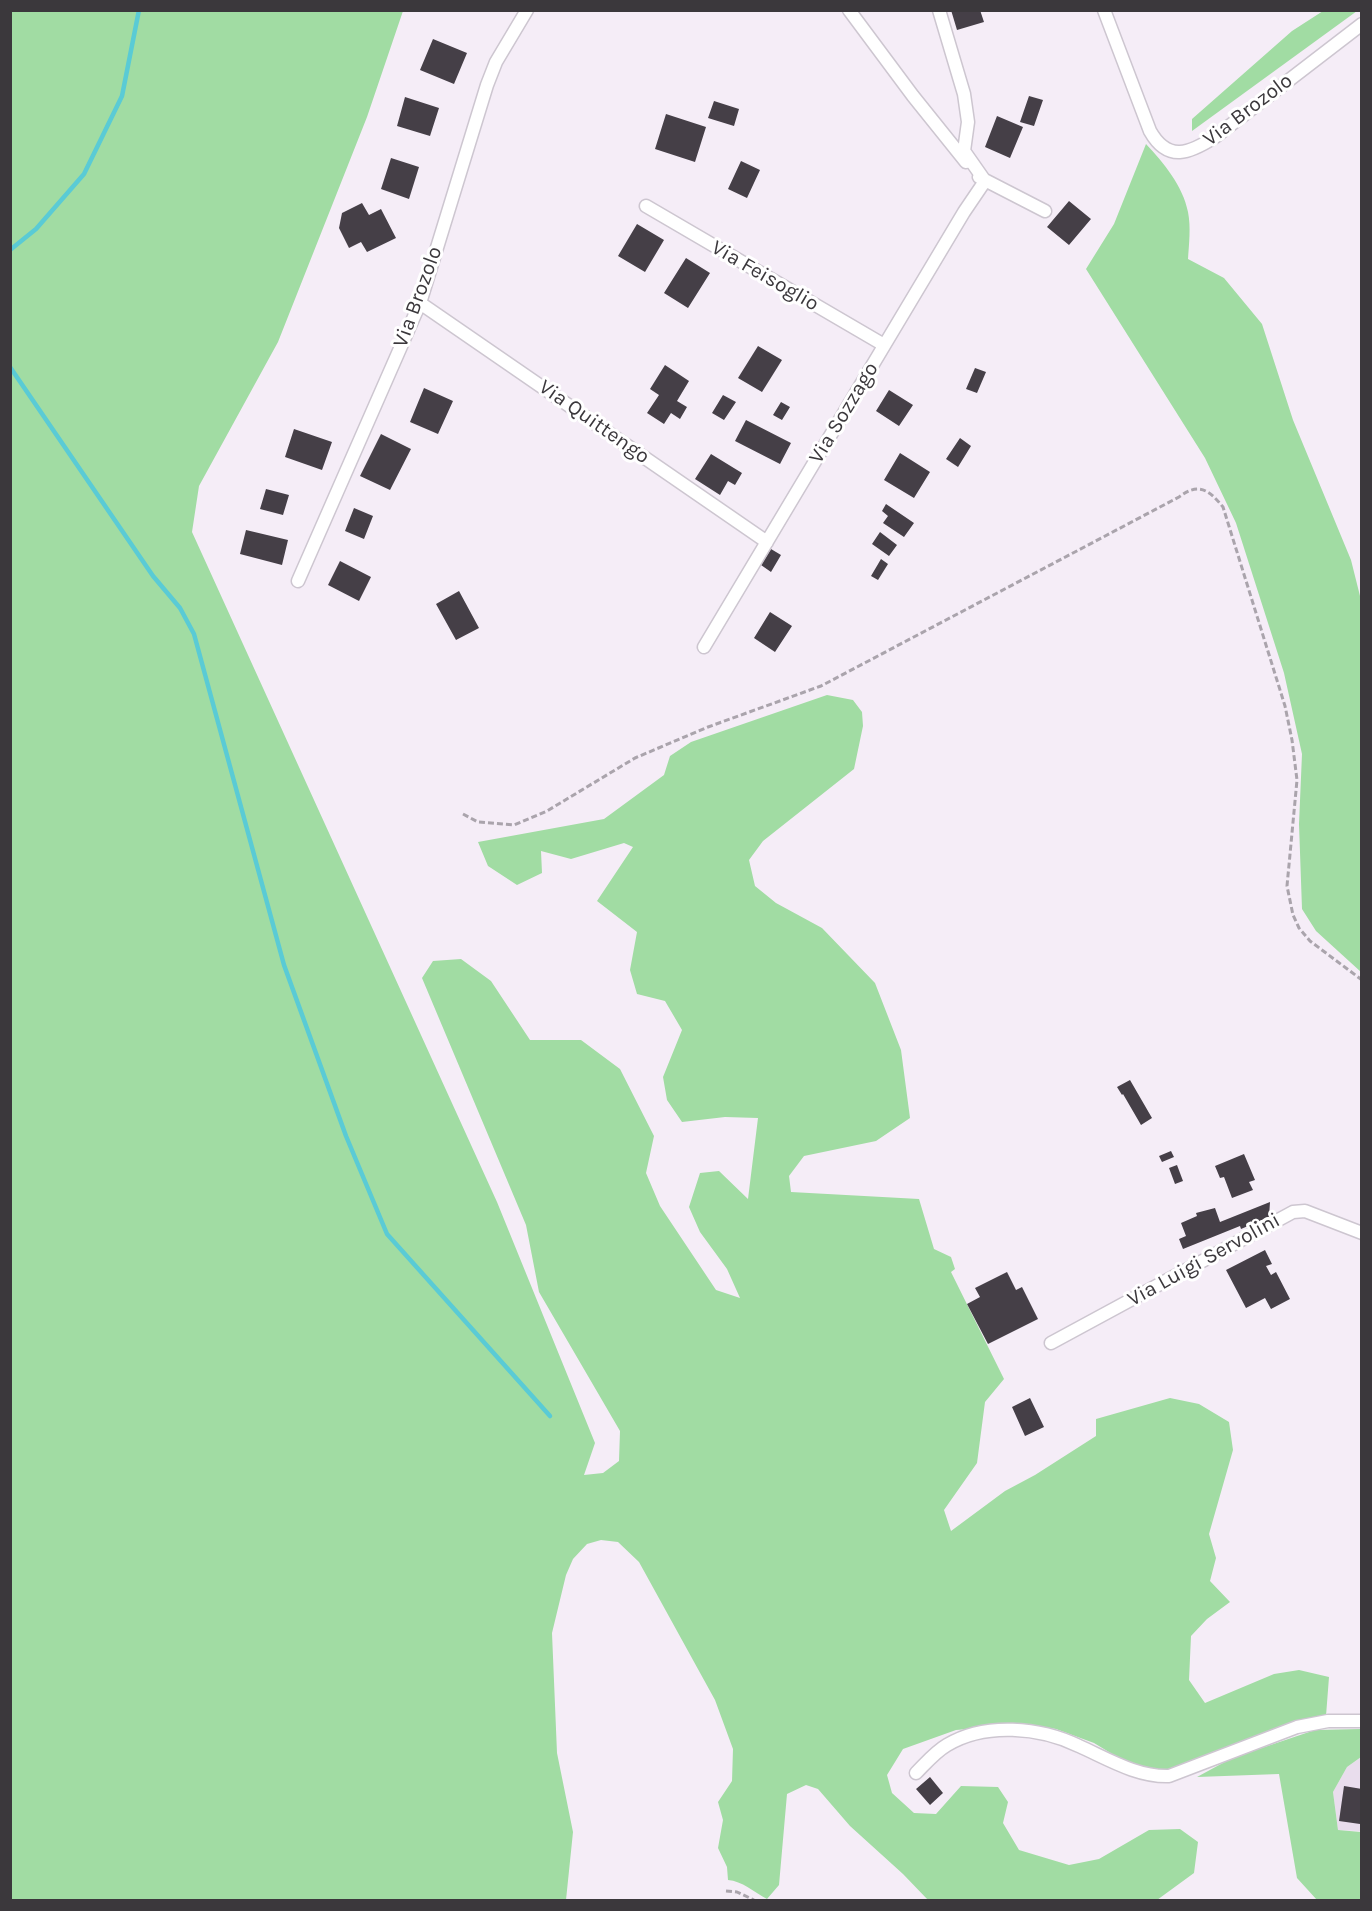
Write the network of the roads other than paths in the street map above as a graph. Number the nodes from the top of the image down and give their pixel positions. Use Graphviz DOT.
graph roads {
  1 [pos="527,10"];
  2 [pos="849,10"];
  3 [pos="939,10"];
  4 [pos="1104,10"];
  5 [pos="1362,24"];
  6 [pos="985,181"];
  7 [pos="646,206"];
  8 [pos="1045,212"];
  9 [pos="420,303"];
  10 [pos="884,345"];
  11 [pos="767,542"];
  12 [pos="298,581"];
  13 [pos="704,646"];
  14 [pos="1362,1233"];
  15 [pos="1051,1343"];
  16 [pos="1362,1721"];
  17 [pos="916,1773"];
  1 -- 9 [label="street, Via Brozolo"];
  2 -- 6 [label="street"];
  3 -- 6 [label="street"];
  4 -- 5 [label="street, Via Brozolo"];
  6 -- 8 [label="street"];
  6 -- 10 [label="street, Via Sozzago"];
  7 -- 10 [label="street, Via Feisoglio"];
  9 -- 11 [label="street, Via Quittengo"];
  9 -- 12 [label="street, Via Brozolo"];
  10 -- 11 [label="street, Via Sozzago"];
  11 -- 13 [label="street, Via Sozzago"];
  14 -- 15 [label="street, Via Luigi Servolini"];
  16 -- 17 [label="street"];
}
